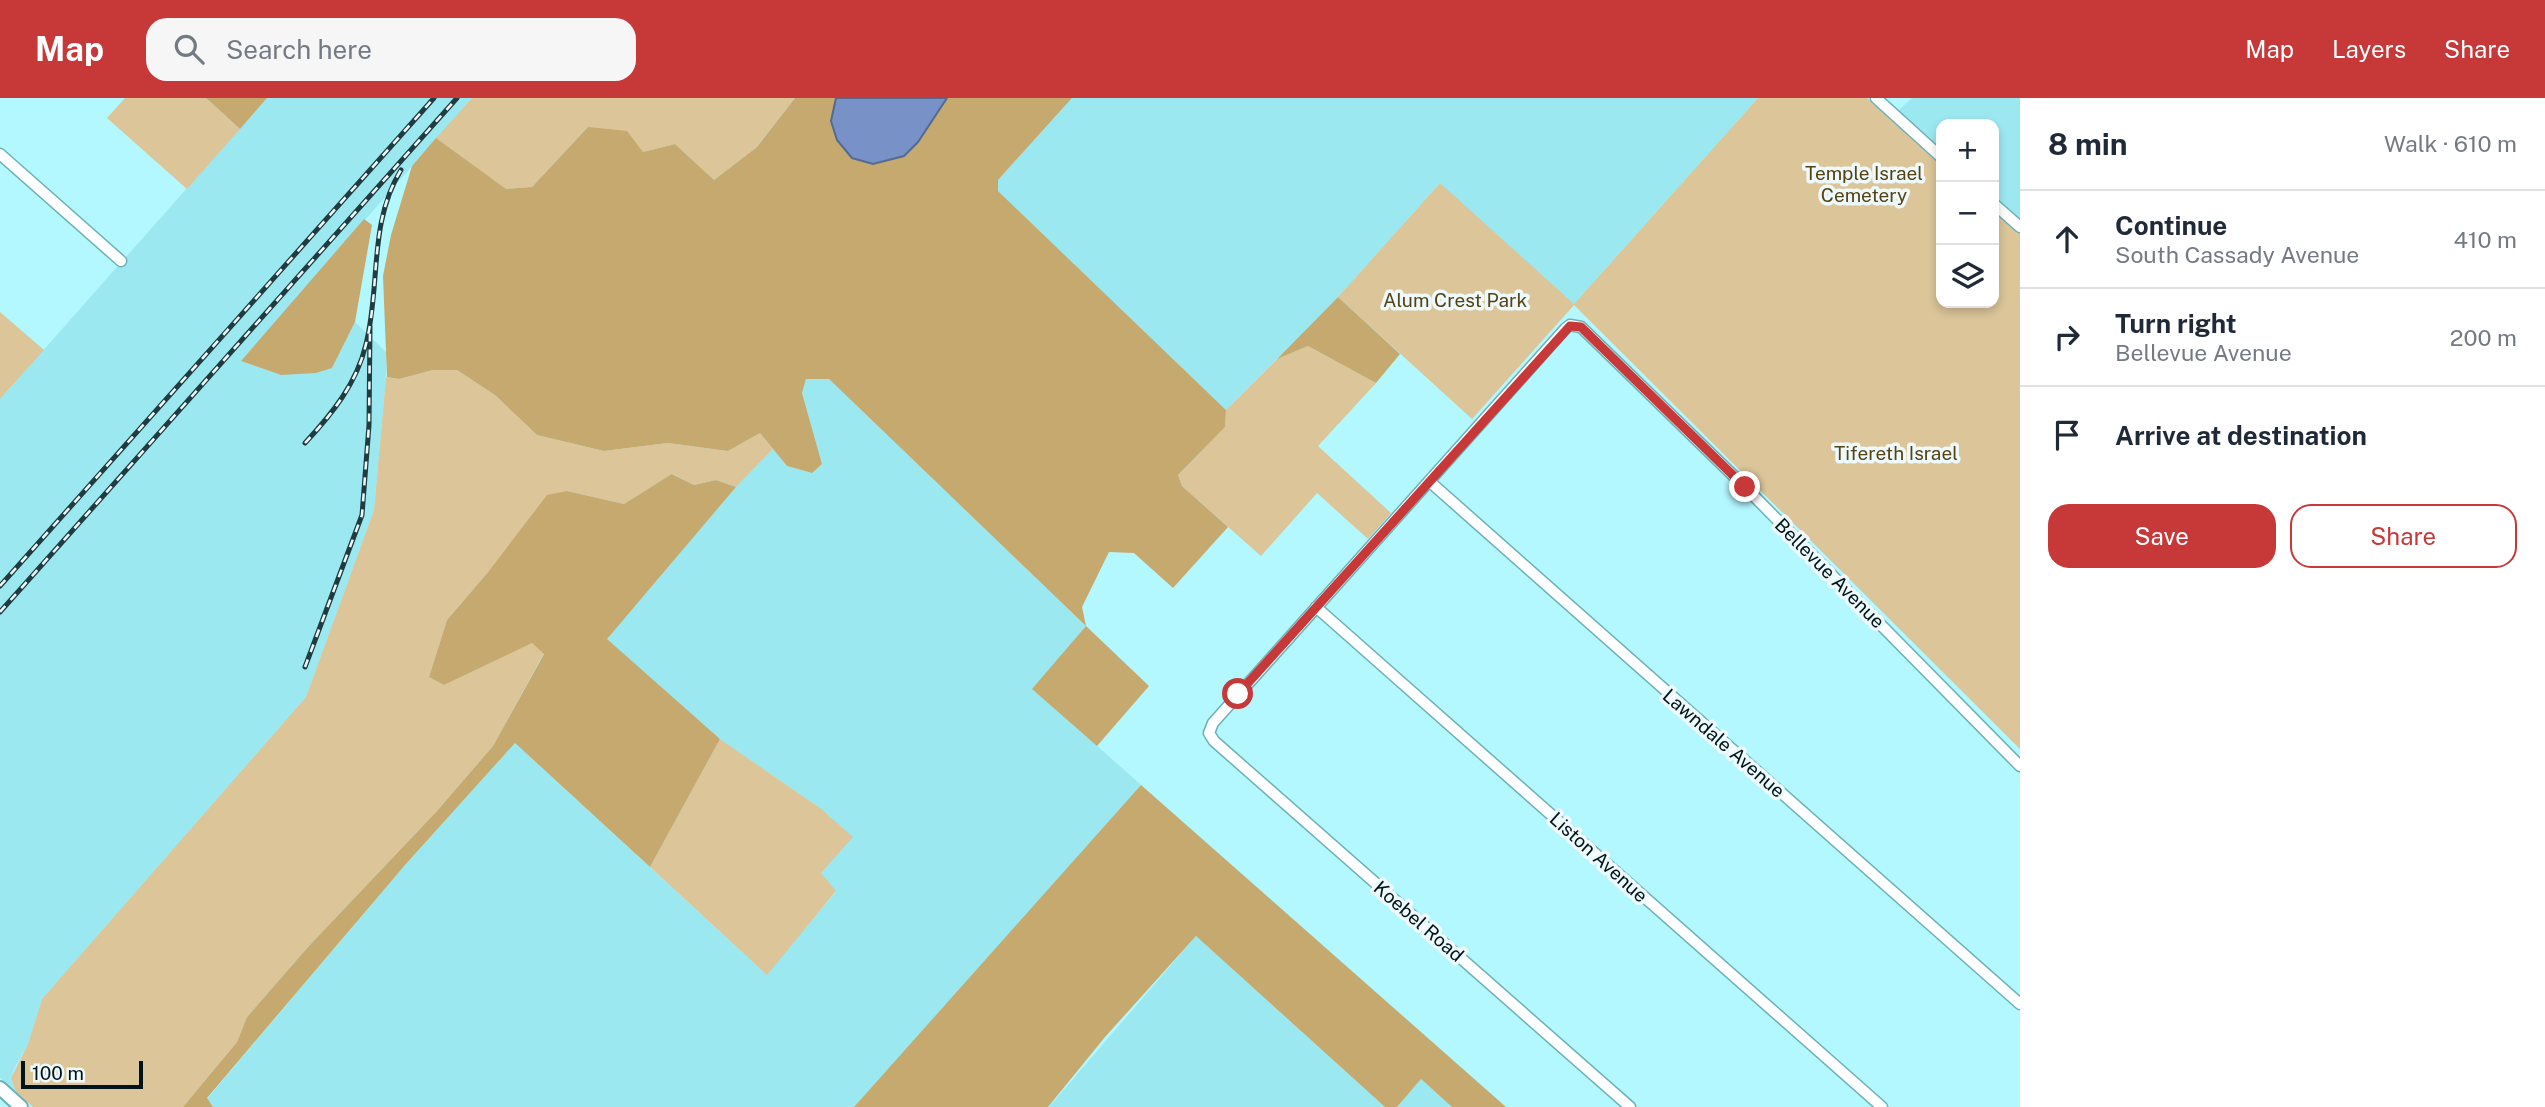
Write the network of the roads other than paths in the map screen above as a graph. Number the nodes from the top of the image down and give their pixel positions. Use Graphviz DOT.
graph roads {
  1 [pos="1876,98"];
  2 [pos="1936,152"];
  3 [pos="0,154"];
  4 [pos="1999,208"];
  5 [pos="2020,227"];
  6 [pos="121,261"];
  7 [pos="1429,481"];
  8 [pos="1316,607"];
  9 [pos="2020,766"];
  10 [pos="2020,1004"];
  11 [pos="0,1088"];
  12 [pos="21,1107"];
  13 [pos="1630,1107"];
  14 [pos="1882,1107"];
  1 -- 2 [label="street"];
  3 -- 6 [label="street"];
  4 -- 5 [label="street"];
  7 -- 8 [label="street"];
  7 -- 9 [label="street, Bellevue Avenue"];
  7 -- 10 [label="street, Lawndale Avenue"];
  8 -- 13 [label="street, Koebel Road"];
  8 -- 14 [label="street, Liston Avenue"];
  11 -- 12 [label="street"];
}
